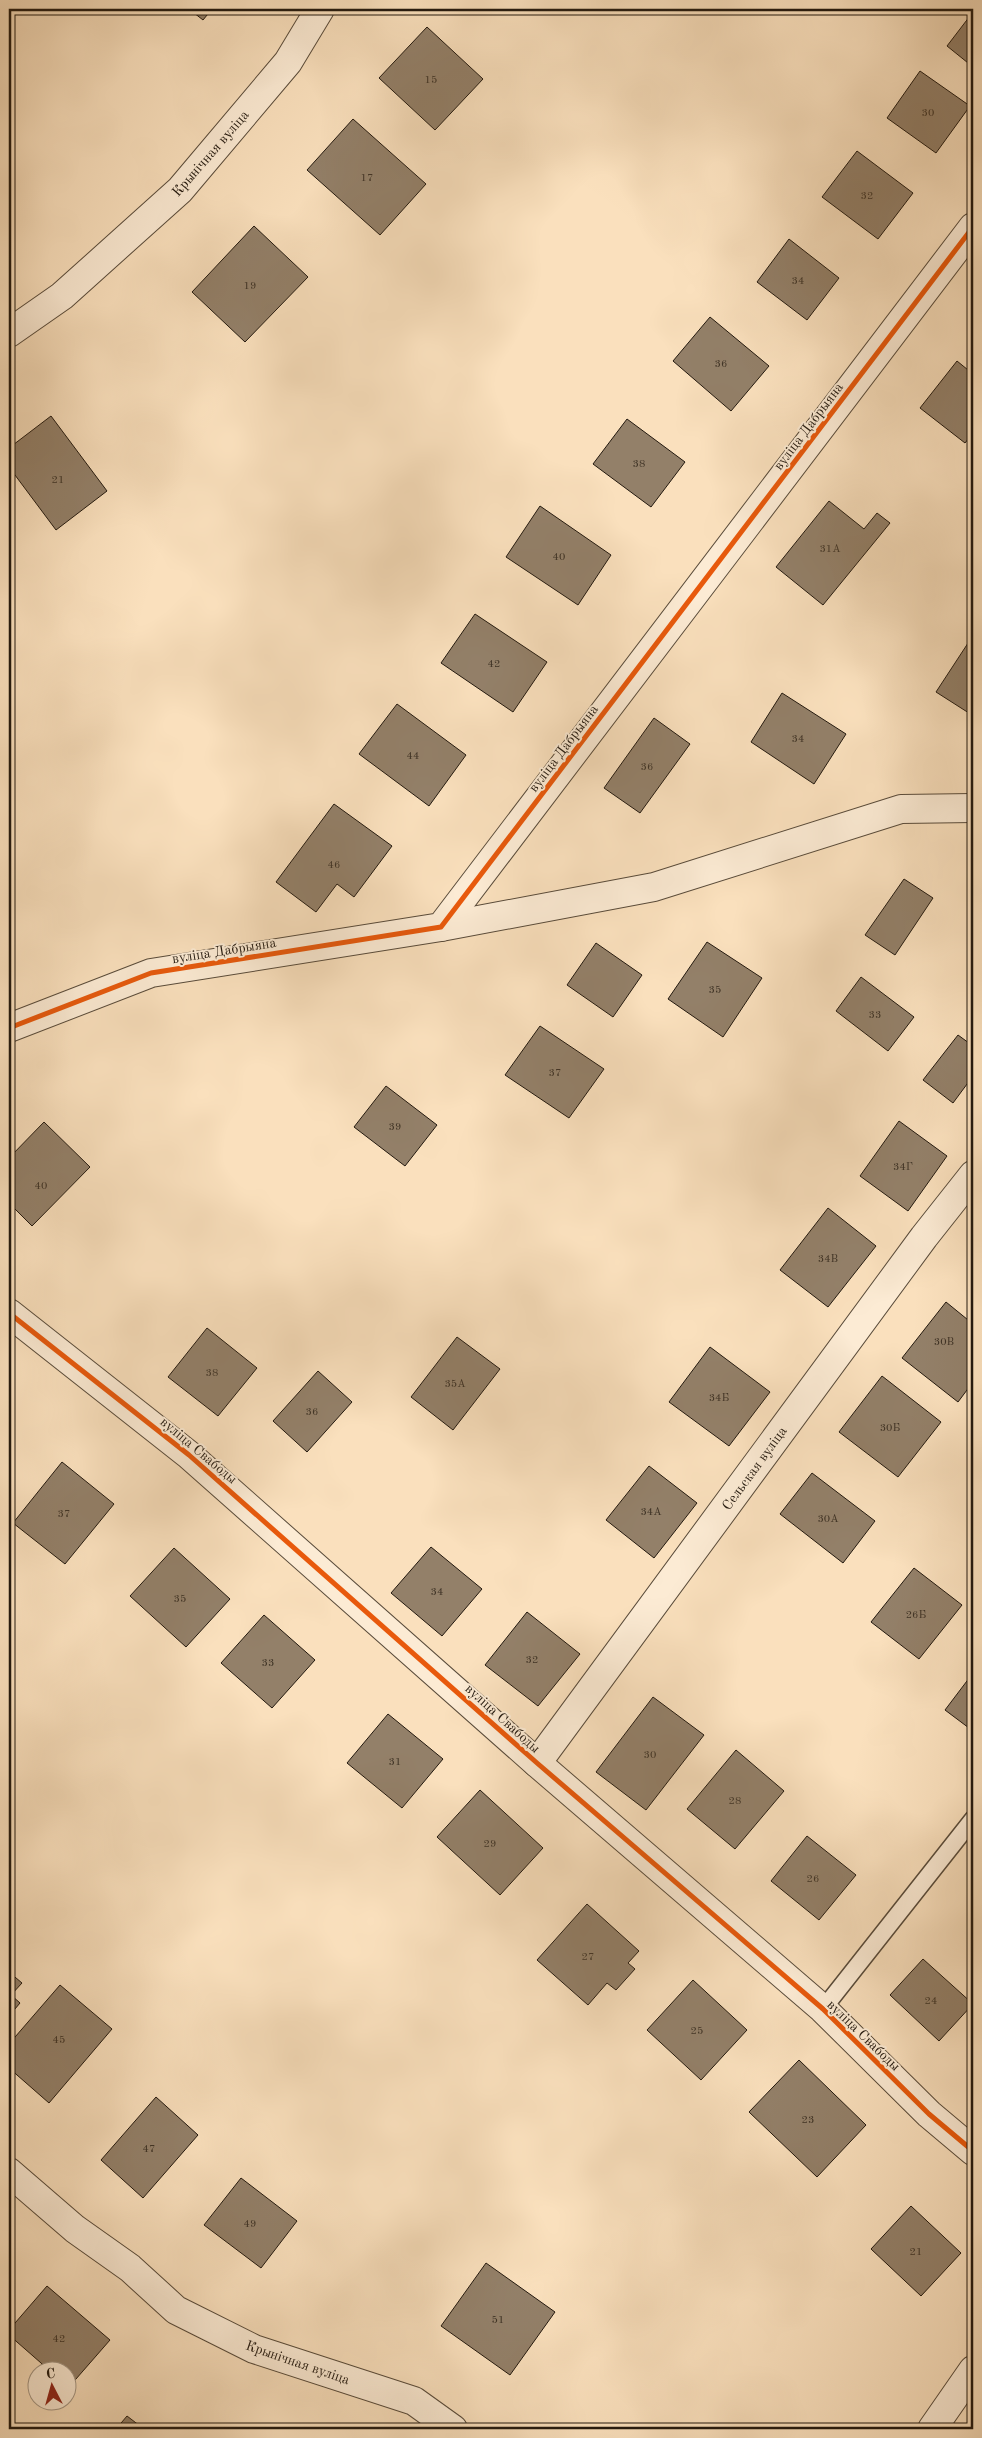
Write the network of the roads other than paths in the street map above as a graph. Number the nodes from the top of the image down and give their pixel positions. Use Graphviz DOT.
graph roads {
  1 [pos="320,9"];
  2 [pos="973,228"];
  3 [pos="9,334"];
  4 [pos="973,808"];
  5 [pos="441,927"];
  6 [pos="9,1028"];
  7 [pos="973,1175"];
  8 [pos="9,1313"];
  9 [pos="537,1763"];
  10 [pos="973,1819"];
  11 [pos="823,2009"];
  12 [pos="973,2151"];
  13 [pos="9,2172"];
  14 [pos="973,2370"];
  15 [pos="453,2429"];
  16 [pos="932,2429"];
  1 -- 3 [label="street, Крынічная вуліца"];
  2 -- 5 [label="street, вуліца Дабрыяна"];
  4 -- 5 [label="street"];
  5 -- 6 [label="street, вуліца Дабрыяна"];
  7 -- 9 [label="street, Сельская вуліца"];
  8 -- 9 [label="street, вуліца Свабоды"];
  9 -- 11 [label="street, вуліца Свабоды"];
  10 -- 11 [label="lane"];
  11 -- 12 [label="street, вуліца Свабоды"];
  13 -- 15 [label="street, Крынічная вуліца"];
  14 -- 16 [label="street"];
}
